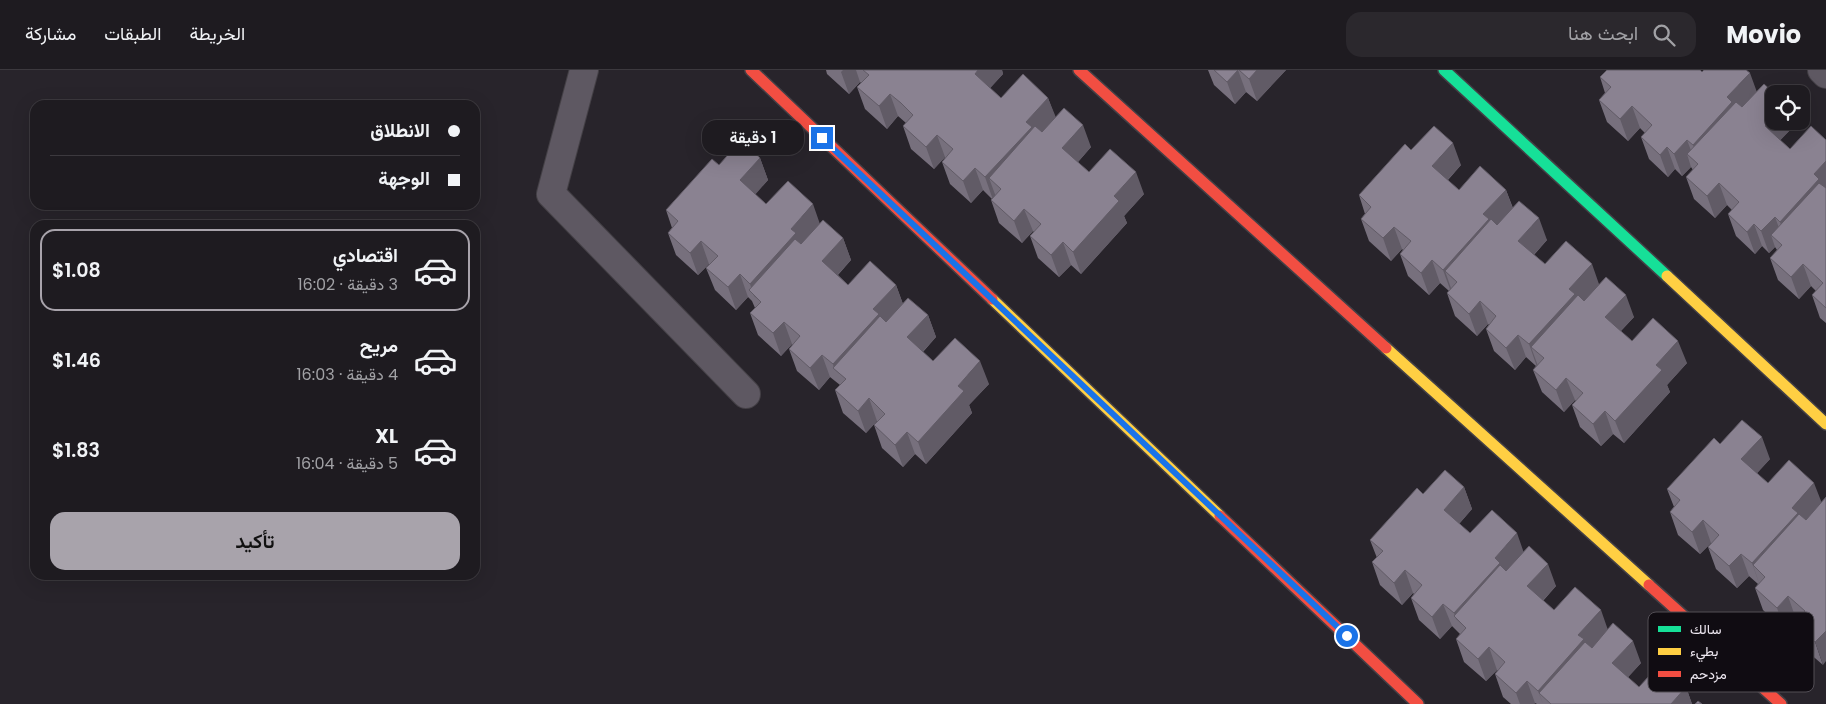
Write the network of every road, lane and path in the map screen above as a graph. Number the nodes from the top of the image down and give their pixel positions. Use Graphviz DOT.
graph roads {
  1 [pos="584,70"];
  2 [pos="751,70"];
  3 [pos="1079,70"];
  4 [pos="1444,70"];
  5 [pos="1822,70"];
  6 [pos="1826,74"];
  7 [pos="746,394"];
  8 [pos="1826,424"];
  9 [pos="1679,612"];
  10 [pos="1768,692"];
  11 [pos="1418,704"];
  12 [pos="1781,704"];
  1 -- 7 [label="street"];
  2 -- 11 [label="street"];
  3 -- 9 [label="street"];
  4 -- 8 [label="street"];
  5 -- 6 [label="street"];
  10 -- 12 [label="street"];
}
